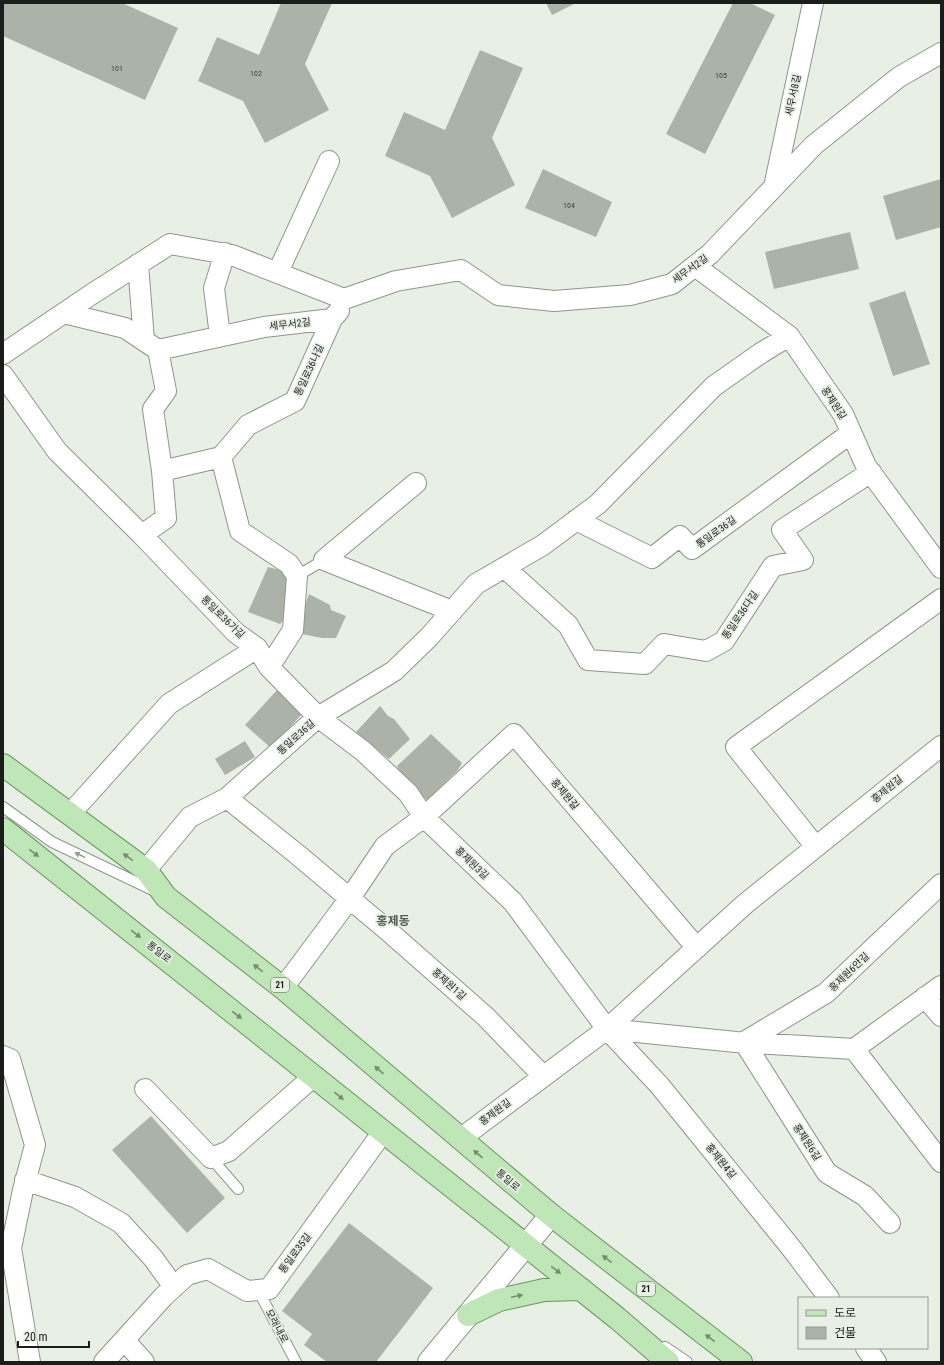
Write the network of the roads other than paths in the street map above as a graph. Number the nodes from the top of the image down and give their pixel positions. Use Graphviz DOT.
graph roads {
  1 [pos="813,3"];
  2 [pos="941,53"];
  3 [pos="329,161"];
  4 [pos="774,187"];
  5 [pos="225,253"];
  6 [pos="138,264"];
  7 [pos="695,266"];
  8 [pos="278,272"];
  9 [pos="350,296"];
  10 [pos="64,312"];
  11 [pos="332,319"];
  12 [pos="220,336"];
  13 [pos="789,336"];
  14 [pos="151,345"];
  15 [pos="3,354"];
  16 [pos="3,375"];
  17 [pos="852,433"];
  18 [pos="221,457"];
  19 [pos="162,471"];
  20 [pos="871,472"];
  21 [pos="416,483"];
  22 [pos="576,520"];
  23 [pos="142,535"];
  24 [pos="324,560"];
  25 [pos="505,568"];
  26 [pos="941,568"];
  27 [pos="297,576"];
  28 [pos="941,599"];
  29 [pos="452,611"];
  30 [pos="257,648"];
  31 [pos="269,666"];
  32 [pos="318,717"];
  33 [pos="941,746"];
  34 [pos="3,765"];
  35 [pos="227,798"];
  36 [pos="3,807"];
  37 [pos="70,814"];
  38 [pos="424,817"];
  39 [pos="3,829"];
  40 [pos="816,847"];
  41 [pos="146,870"];
  42 [pos="941,884"];
  43 [pos="166,897"];
  44 [pos="350,898"];
  45 [pos="696,948"];
  46 [pos="283,988"];
  47 [pos="933,992"];
  48 [pos="941,1016"];
  49 [pos="607,1028"];
  50 [pos="744,1042"];
  51 [pos="854,1049"];
  52 [pos="3,1056"];
  53 [pos="314,1076"];
  54 [pos="543,1076"];
  55 [pos="145,1089"];
  56 [pos="383,1132"];
  57 [pos="460,1139"];
  58 [pos="211,1158"];
  59 [pos="941,1162"];
  60 [pos="25,1180"];
  61 [pos="238,1189"];
  62 [pos="551,1216"];
  63 [pos="890,1223"];
  64 [pos="526,1246"];
  65 [pos="174,1287"];
  66 [pos="580,1289"];
  67 [pos="258,1290"];
  68 [pos="828,1297"];
  69 [pos="468,1315"];
  70 [pos="617,1318"];
  71 [pos="124,1340"];
  72 [pos="867,1349"];
  73 [pos="30,1362"];
  74 [pos="104,1362"];
  75 [pos="144,1362"];
  76 [pos="296,1362"];
  77 [pos="429,1362"];
  78 [pos="668,1362"];
  79 [pos="687,1362"];
  80 [pos="741,1362"];
  81 [pos="876,1362"];
  1 -- 4 [label="street, 세무서8길"];
  2 -- 4 [label="street, 세무서2길"];
  3 -- 8 [label="street"];
  4 -- 7 [label="street, 세무서2길"];
  5 -- 6 [label="street, 세무서2길"];
  5 -- 8 [label="street, 세무서2길"];
  5 -- 12 [label="street"];
  6 -- 10 [label="street, 세무서2길"];
  6 -- 14 [label="street"];
  7 -- 9 [label="street, 세무서2길"];
  7 -- 13 [label="street, 홍제원길"];
  8 -- 9 [label="street, 세무서2길"];
  9 -- 11 [label="street"];
  10 -- 14 [label="street"];
  10 -- 15 [label="street, 세무서2길"];
  11 -- 12 [label="street, 세무서2길"];
  11 -- 18 [label="street, 통일로36나길"];
  12 -- 14 [label="street, 세무서2길"];
  13 -- 17 [label="street, 홍제원길"];
  13 -- 22 [label="street, 통일로36길"];
  14 -- 19 [label="street"];
  16 -- 23 [label="street, 통일로36가길"];
  17 -- 20 [label="street, 홍제원길"];
  17 -- 22 [label="street, 통일로36길"];
  18 -- 19 [label="street"];
  18 -- 27 [label="street"];
  19 -- 23 [label="street"];
  20 -- 25 [label="street, 통일로36다길"];
  20 -- 26 [label="street, 홍제원길"];
  21 -- 24 [label="street"];
  22 -- 25 [label="street, 통일로36길"];
  23 -- 30 [label="street, 통일로36가길"];
  24 -- 27 [label="lane"];
  24 -- 29 [label="street"];
  25 -- 29 [label="street, 통일로36길"];
  27 -- 31 [label="street"];
  28 -- 40 [label="street"];
  29 -- 32 [label="street, 통일로36길"];
  30 -- 31 [label="street, 통일로36가길"];
  30 -- 37 [label="street"];
  31 -- 32 [label="street, 통일로36가길"];
  32 -- 35 [label="street, 통일로36길"];
  32 -- 38 [label="street, 홍제원3길"];
  33 -- 40 [label="street, 홍제원길"];
  34 -- 37 [label="main road, 통일로 / 21"];
  35 -- 41 [label="street, 통일로36길"];
  35 -- 44 [label="street, 홍제원1길"];
  43 -- 36 [label="lane, one-way"];
  41 -- 37 [label="main road, 통일로 / 21, one-way"];
  38 -- 44 [label="street"];
  38 -- 45 [label="street, 홍제원길"];
  38 -- 49 [label="street, 홍제원3길"];
  39 -- 53 [label="main road, 통일로, one-way"];
  40 -- 45 [label="street, 홍제원길"];
  41 -- 43 [label="main road, 통일로 / 21"];
  42 -- 50 [label="street, 홍제원6안길"];
  46 -- 43 [label="main road, 통일로 / 21, one-way"];
  44 -- 46 [label="street"];
  44 -- 54 [label="street, 홍제원1길"];
  45 -- 49 [label="street, 홍제원길"];
  57 -- 46 [label="main road, 통일로 / 21, one-way"];
  47 -- 48 [label="street"];
  47 -- 51 [label="street"];
  49 -- 50 [label="street"];
  49 -- 54 [label="street, 홍제원길"];
  49 -- 68 [label="street, 홍제원4길"];
  50 -- 51 [label="street"];
  50 -- 63 [label="street, 홍제원6길"];
  51 -- 59 [label="street"];
  52 -- 60 [label="street"];
  53 -- 56 [label="main road, 통일로, one-way"];
  53 -- 58 [label="street"];
  54 -- 57 [label="street, 홍제원길"];
  55 -- 58 [label="street"];
  56 -- 64 [label="main road, 통일로"];
  56 -- 67 [label="street, 통일로35길"];
  62 -- 57 [label="main road, 통일로 / 21, one-way"];
  58 -- 61 [label="lane"];
  60 -- 65 [label="street"];
  60 -- 73 [label="street"];
  62 -- 64 [label="main road"];
  80 -- 62 [label="main road, 통일로 / 21, one-way"];
  64 -- 66 [label="main road, 통일로, one-way"];
  64 -- 69 [label="main road"];
  65 -- 67 [label="street"];
  65 -- 71 [label="street"];
  69 -- 66 [label="main road, one-way"];
  66 -- 70 [label="main road, 통일로"];
  67 -- 76 [label="lane, 모래내로"];
  69 -- 77 [label="main road"];
  70 -- 78 [label="main road, 통일로"];
  70 -- 79 [label="lane"];
  71 -- 74 [label="street"];
  71 -- 75 [label="street"];
  72 -- 81 [label="street"];
}
